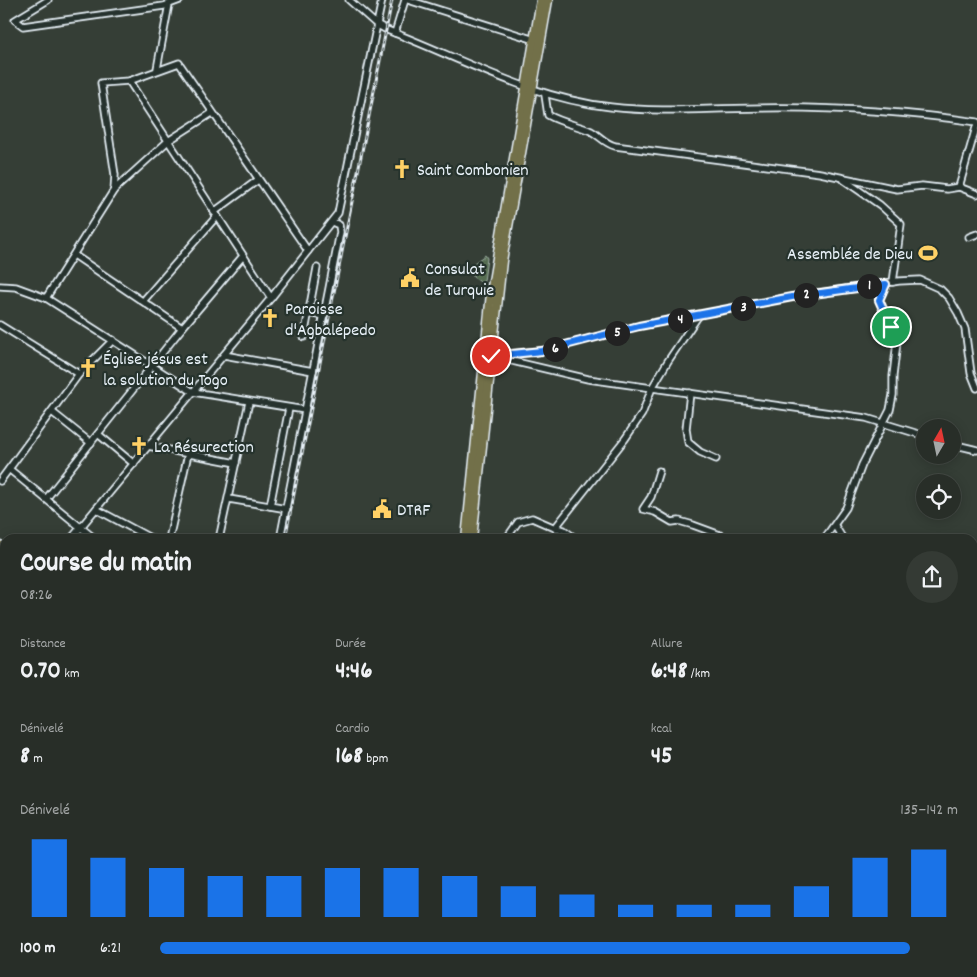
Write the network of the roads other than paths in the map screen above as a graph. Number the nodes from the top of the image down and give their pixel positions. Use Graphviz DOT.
graph roads {
  1 [pos="48,0"];
  2 [pos="180,0"];
  3 [pos="349,0"];
  4 [pos="382,0"];
  5 [pos="406,0"];
  6 [pos="541,0"];
  7 [pos="548,0"];
  8 [pos="164,3"];
  9 [pos="376,24"];
  10 [pos="395,33"];
  11 [pos="534,40"];
  12 [pos="157,70"];
  13 [pos="129,80"];
  14 [pos="529,88"];
  15 [pos="545,95"];
  16 [pos="212,113"];
  17 [pos="977,123"];
  18 [pos="168,141"];
  19 [pos="840,177"];
  20 [pos="258,180"];
  21 [pos="959,187"];
  22 [pos="114,190"];
  23 [pos="977,194"];
  24 [pos="215,214"];
  25 [pos="332,222"];
  26 [pos="977,234"];
  27 [pos="969,237"];
  28 [pos="308,252"];
  29 [pos="74,255"];
  30 [pos="243,256"];
  31 [pos="317,268"];
  32 [pos="893,282"];
  33 [pos="886,284"];
  34 [pos="0,286"];
  35 [pos="46,298"];
  36 [pos="271,298"];
  37 [pos="144,300"];
  38 [pos="309,314"];
  39 [pos="698,315"];
  40 [pos="324,316"];
  41 [pos="0,325"];
  42 [pos="182,328"];
  43 [pos="304,337"];
  44 [pos="114,340"];
  45 [pos="224,355"];
  46 [pos="487,356"];
  47 [pos="152,367"];
  48 [pos="313,370"];
  49 [pos="80,374"];
  50 [pos="652,388"];
  51 [pos="977,388"];
  52 [pos="193,392"];
  53 [pos="690,393"];
  54 [pos="249,402"];
  55 [pos="289,408"];
  56 [pos="305,410"];
  57 [pos="52,412"];
  58 [pos="883,424"];
  59 [pos="916,433"];
  60 [pos="98,434"];
  61 [pos="91,443"];
  62 [pos="148,446"];
  63 [pos="961,446"];
  64 [pos="977,450"];
  65 [pos="188,454"];
  66 [pos="716,460"];
  67 [pos="236,463"];
  68 [pos="134,464"];
  69 [pos="9,469"];
  70 [pos="659,471"];
  71 [pos="0,481"];
  72 [pos="46,499"];
  73 [pos="229,499"];
  74 [pos="270,506"];
  75 [pos="96,509"];
  76 [pos="286,509"];
  77 [pos="835,526"];
  78 [pos="81,528"];
  79 [pos="555,528"];
  80 [pos="141,533"];
  81 [pos="76,534"];
  82 [pos="89,534"];
  83 [pos="170,534"];
  84 [pos="220,534"];
  85 [pos="281,534"];
  86 [pos="467,534"];
  87 [pos="472,534"];
  88 [pos="510,534"];
  89 [pos="569,534"];
  90 [pos="711,534"];
  91 [pos="828,534"];
  92 [pos="840,534"];
  1 -- 8 [label="street"];
  2 -- 8 [label="street"];
  3 -- 9 [label="street"];
  4 -- 9 [label="street"];
  5 -- 10 [label="street"];
  5 -- 11 [label="street"];
  6 -- 11 [label="highway"];
  7 -- 14 [label="highway"];
  8 -- 12 [label="street"];
  9 -- 10 [label="street"];
  9 -- 25 [label="street"];
  10 -- 14 [label="street"];
  11 -- 14 [label="highway"];
  12 -- 13 [label="street"];
  12 -- 16 [label="street"];
  13 -- 18 [label="street"];
  13 -- 22 [label="street"];
  14 -- 15 [label="street"];
  14 -- 46 [label="highway"];
  15 -- 17 [label="street"];
  15 -- 19 [label="street"];
  16 -- 18 [label="street"];
  16 -- 20 [label="street"];
  17 -- 21 [label="street"];
  18 -- 22 [label="street"];
  18 -- 24 [label="street"];
  19 -- 21 [label="street"];
  19 -- 32 [label="street"];
  20 -- 24 [label="street"];
  20 -- 28 [label="street"];
  21 -- 23 [label="street"];
  22 -- 29 [label="street"];
  24 -- 30 [label="street"];
  24 -- 37 [label="street"];
  25 -- 28 [label="street"];
  25 -- 40 [label="street"];
  26 -- 27 [label="street"];
  28 -- 36 [label="street"];
  29 -- 35 [label="street"];
  29 -- 37 [label="street"];
  30 -- 36 [label="street"];
  30 -- 42 [label="street"];
  31 -- 38 [label="street"];
  32 -- 33 [label="street"];
  32 -- 51 [label="street"];
  33 -- 39 [label="street"];
  33 -- 58 [label="street"];
  34 -- 35 [label="street"];
  35 -- 44 [label="street"];
  36 -- 45 [label="street"];
  37 -- 42 [label="street"];
  38 -- 40 [label="street"];
  38 -- 43 [label="street"];
  39 -- 46 [label="street"];
  39 -- 50 [label="street"];
  40 -- 48 [label="street"];
  41 -- 49 [label="street"];
  42 -- 47 [label="street"];
  44 -- 47 [label="street"];
  44 -- 49 [label="street"];
  45 -- 48 [label="street"];
  45 -- 52 [label="street"];
  46 -- 50 [label="street"];
  46 -- 86 [label="highway"];
  46 -- 87 [label="highway"];
  47 -- 52 [label="street"];
  47 -- 60 [label="street"];
  48 -- 56 [label="street"];
  49 -- 57 [label="street"];
  50 -- 53 [label="street"];
  50 -- 79 [label="street"];
  52 -- 54 [label="street"];
  52 -- 62 [label="street"];
  53 -- 58 [label="street"];
  53 -- 66 [label="street"];
  54 -- 55 [label="street"];
  54 -- 67 [label="street"];
  55 -- 56 [label="street"];
  55 -- 74 [label="street"];
  56 -- 76 [label="street"];
  57 -- 61 [label="street"];
  57 -- 69 [label="street"];
  58 -- 59 [label="street"];
  58 -- 77 [label="street"];
  60 -- 61 [label="street"];
  60 -- 68 [label="street"];
  61 -- 72 [label="street"];
  62 -- 65 [label="street"];
  62 -- 68 [label="street"];
  63 -- 64 [label="street"];
  65 -- 67 [label="street"];
  65 -- 83 [label="street"];
  67 -- 73 [label="street"];
  68 -- 75 [label="street"];
  69 -- 71 [label="street"];
  69 -- 72 [label="street"];
  70 -- 90 [label="street"];
  72 -- 78 [label="street"];
  73 -- 74 [label="street"];
  73 -- 84 [label="street"];
  74 -- 76 [label="street"];
  75 -- 78 [label="street"];
  75 -- 80 [label="street"];
  76 -- 85 [label="street"];
  77 -- 91 [label="street"];
  77 -- 92 [label="street"];
  78 -- 81 [label="street"];
  78 -- 82 [label="street"];
  79 -- 88 [label="street"];
  79 -- 89 [label="street"];
}
